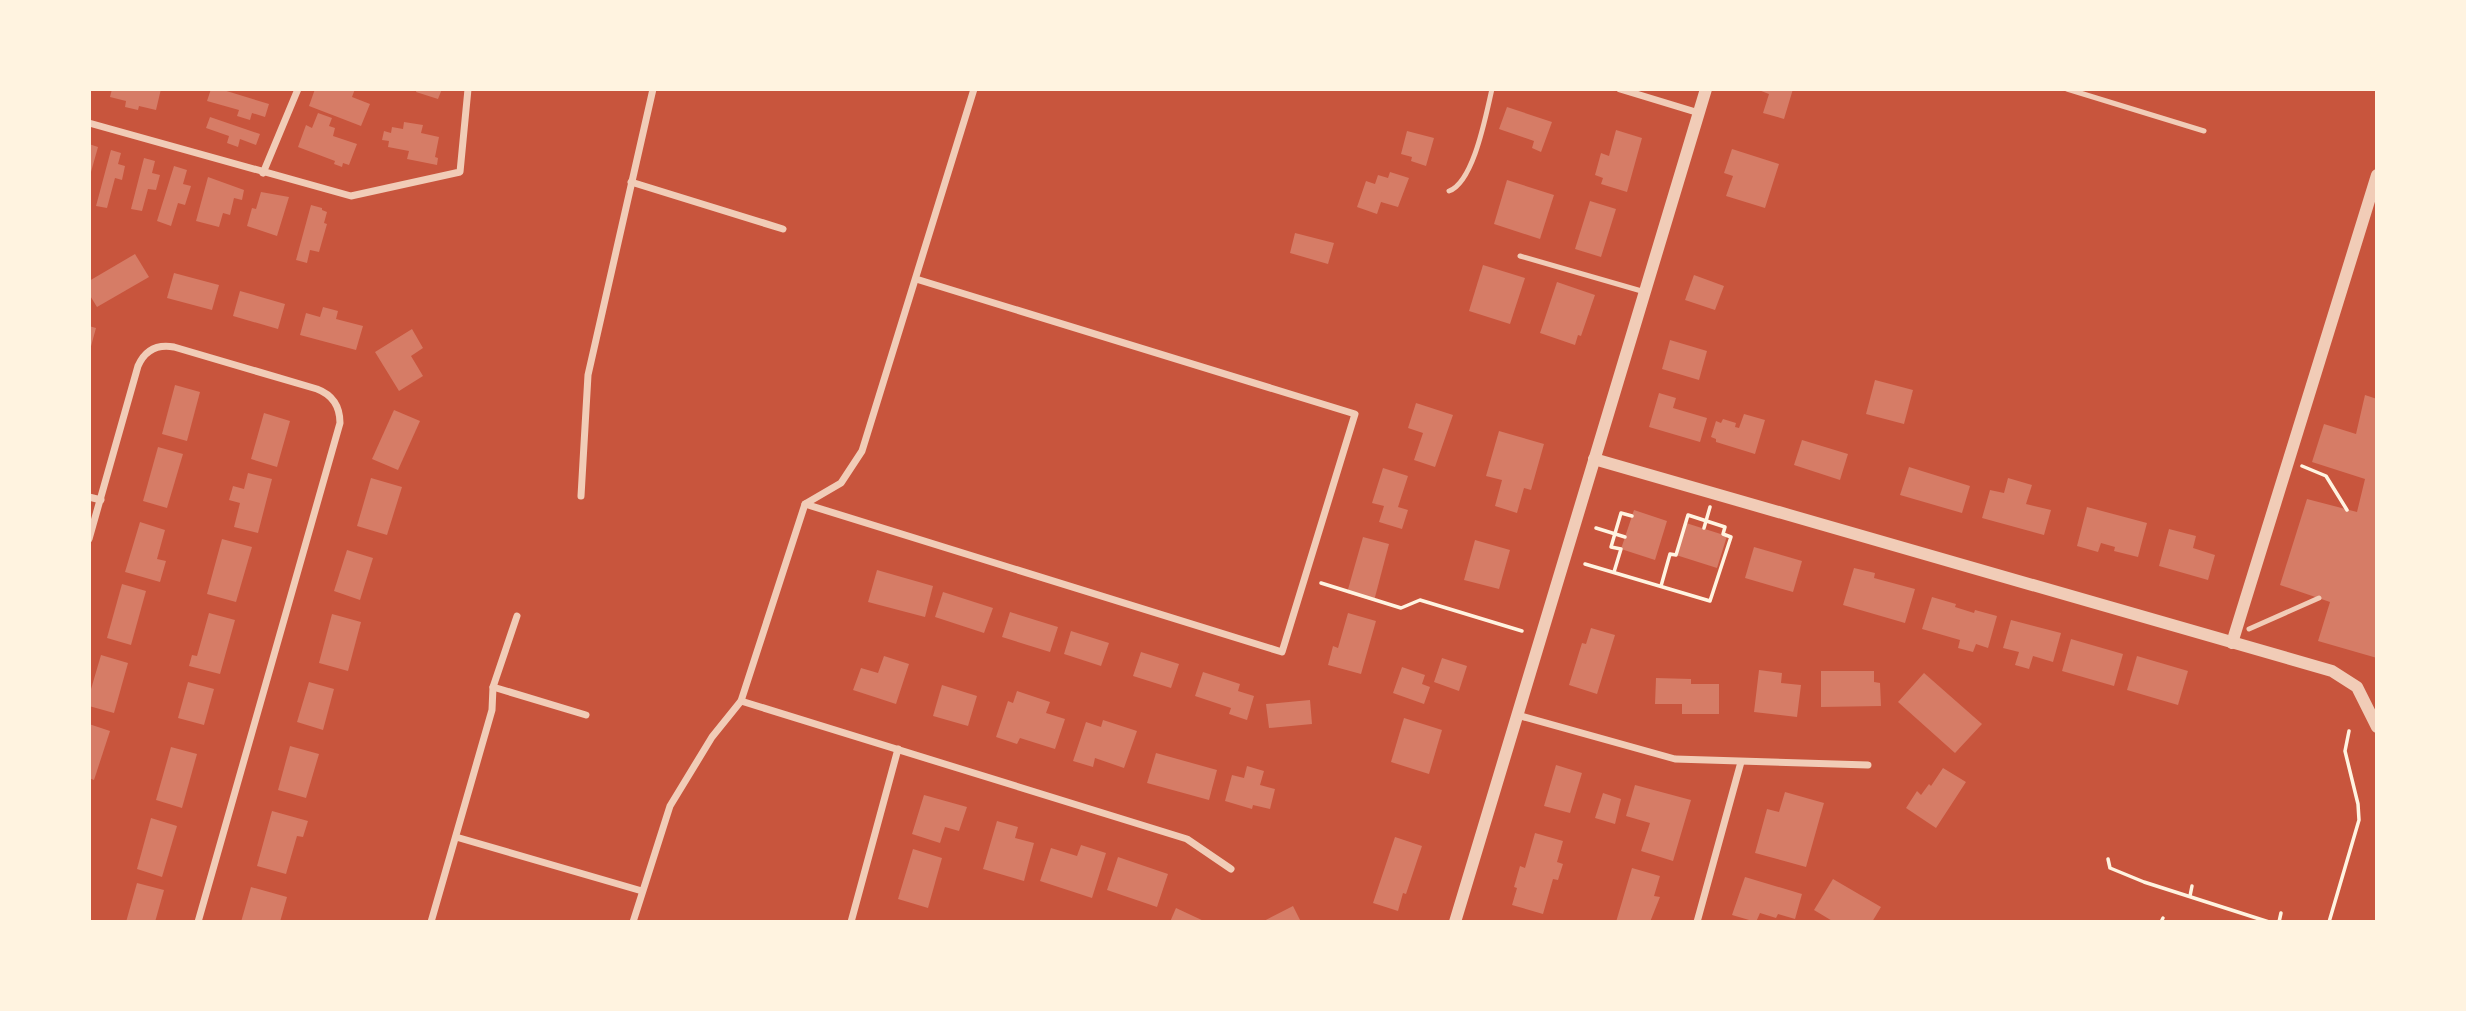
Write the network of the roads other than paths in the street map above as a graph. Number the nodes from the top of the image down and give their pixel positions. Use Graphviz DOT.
graph roads {
  1 [pos="298,89"];
  2 [pos="468,89"];
  3 [pos="653,89"];
  4 [pos="974,89"];
  5 [pos="1492,89"];
  6 [pos="1620,89"];
  7 [pos="1706,89"];
  8 [pos="2067,89"];
  9 [pos="1699,113"];
  10 [pos="89,123"];
  11 [pos="2203,131"];
  12 [pos="263,173"];
  13 [pos="2377,175"];
  14 [pos="631,182"];
  15 [pos="1450,191"];
  16 [pos="783,229"];
  17 [pos="1520,256"];
  18 [pos="916,279"];
  19 [pos="1644,292"];
  20 [pos="1594,459"];
  21 [pos="89,496"];
  22 [pos="581,496"];
  23 [pos="101,500"];
  24 [pos="805,504"];
  25 [pos="89,539"];
  26 [pos="2319,598"];
  27 [pos="517,616"];
  28 [pos="2249,629"];
  29 [pos="2232,643"];
  30 [pos="493,687"];
  31 [pos="741,701"];
  32 [pos="586,715"];
  33 [pos="1517,715"];
  34 [pos="2377,727"];
  35 [pos="898,749"];
  36 [pos="1741,762"];
  37 [pos="1868,765"];
  38 [pos="457,837"];
  39 [pos="1231,869"];
  40 [pos="642,891"];
  41 [pos="198,922"];
  42 [pos="431,922"];
  43 [pos="633,922"];
  44 [pos="851,922"];
  45 [pos="1455,922"];
  46 [pos="1697,922"];
  1 -- 12 [label="street"];
  2 -- 12 [label="street"];
  3 -- 14 [label="street"];
  4 -- 18 [label="street"];
  5 -- 15 [label="lane"];
  6 -- 9 [label="street"];
  7 -- 9 [label="street"];
  8 -- 11 [label="lane"];
  9 -- 19 [label="street"];
  10 -- 12 [label="street"];
  13 -- 29 [label="street"];
  14 -- 16 [label="street"];
  14 -- 22 [label="street"];
  17 -- 19 [label="lane"];
  18 -- 24 [label="street"];
  18 -- 24 [label="street"];
  19 -- 20 [label="street"];
  20 -- 29 [label="street"];
  20 -- 33 [label="street"];
  21 -- 23 [label="street"];
  23 -- 25 [label="street"];
  23 -- 41 [label="street"];
  24 -- 31 [label="street"];
  26 -- 28 [label="lane"];
  27 -- 30 [label="street"];
  29 -- 34 [label="street"];
  30 -- 32 [label="street"];
  30 -- 38 [label="street"];
  31 -- 35 [label="street"];
  31 -- 40 [label="street"];
  33 -- 36 [label="street"];
  33 -- 45 [label="street"];
  35 -- 39 [label="street"];
  35 -- 44 [label="street"];
  36 -- 37 [label="street"];
  36 -- 46 [label="street"];
  38 -- 40 [label="street"];
  38 -- 42 [label="street"];
  40 -- 43 [label="street"];
}
